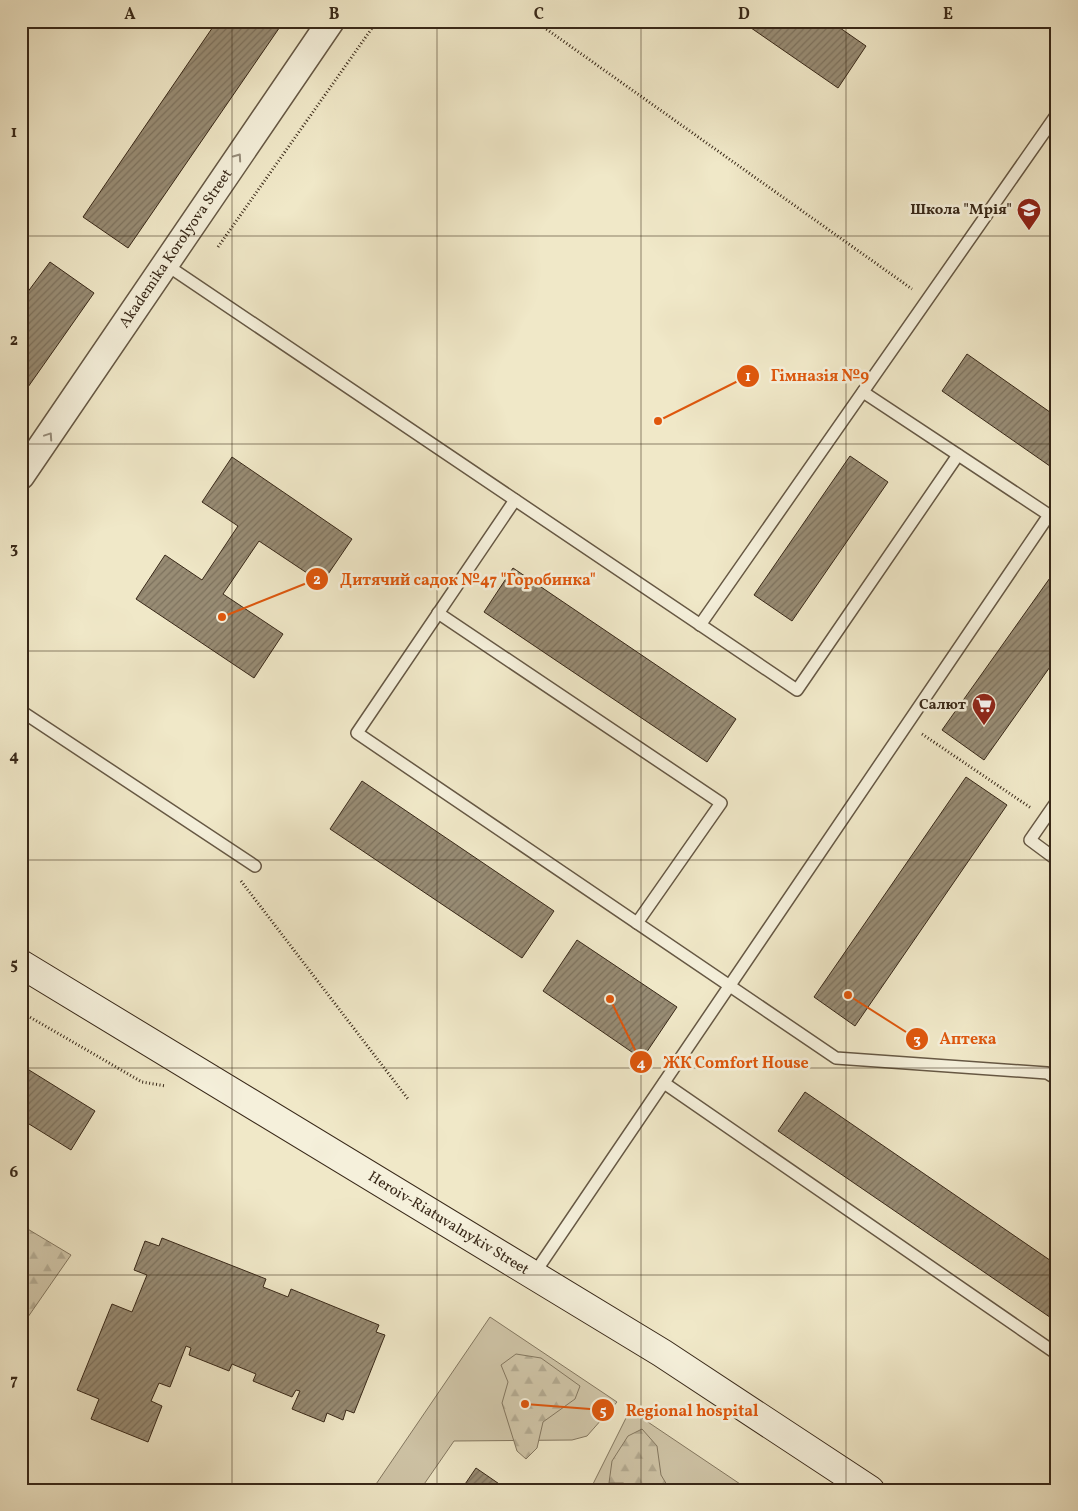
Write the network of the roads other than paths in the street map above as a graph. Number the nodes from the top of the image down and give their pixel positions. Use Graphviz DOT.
graph roads {
  1 [pos="332,21"];
  2 [pos="1057,114"];
  3 [pos="165,264"];
  4 [pos="863,392"];
  5 [pos="958,455"];
  6 [pos="21,476"];
  7 [pos="515,500"];
  8 [pos="438,614"];
  9 [pos="700,625"];
  10 [pos="21,711"];
  11 [pos="1057,801"];
  12 [pos="1057,860"];
  13 [pos="255,866"];
  14 [pos="637,923"];
  15 [pos="21,964"];
  16 [pos="730,986"];
  17 [pos="1057,1079"];
  18 [pos="664,1083"];
  19 [pos="534,1274"];
  20 [pos="1057,1354"];
  21 [pos="870,1490"];
  3 -- 1 [label="street, Akademika Korolyova Street, one-way"];
  2 -- 4 [label="lane"];
  6 -- 3 [label="street, Akademika Korolyova Street, one-way"];
  3 -- 7 [label="lane"];
  4 -- 5 [label="lane"];
  4 -- 9 [label="lane"];
  5 -- 9 [label="lane"];
  5 -- 16 [label="lane"];
  7 -- 8 [label="lane"];
  7 -- 9 [label="lane"];
  8 -- 14 [label="lane"];
  8 -- 14 [label="lane"];
  10 -- 13 [label="lane"];
  11 -- 12 [label="lane"];
  14 -- 16 [label="lane"];
  15 -- 19 [label="main road, Heroiv-Riatuvalnykiv Street"];
  16 -- 17 [label="lane"];
  16 -- 18 [label="lane"];
  18 -- 19 [label="lane"];
  18 -- 20 [label="lane"];
  19 -- 21 [label="main road, Heroiv-Riatuvalnykiv Street"];
}
